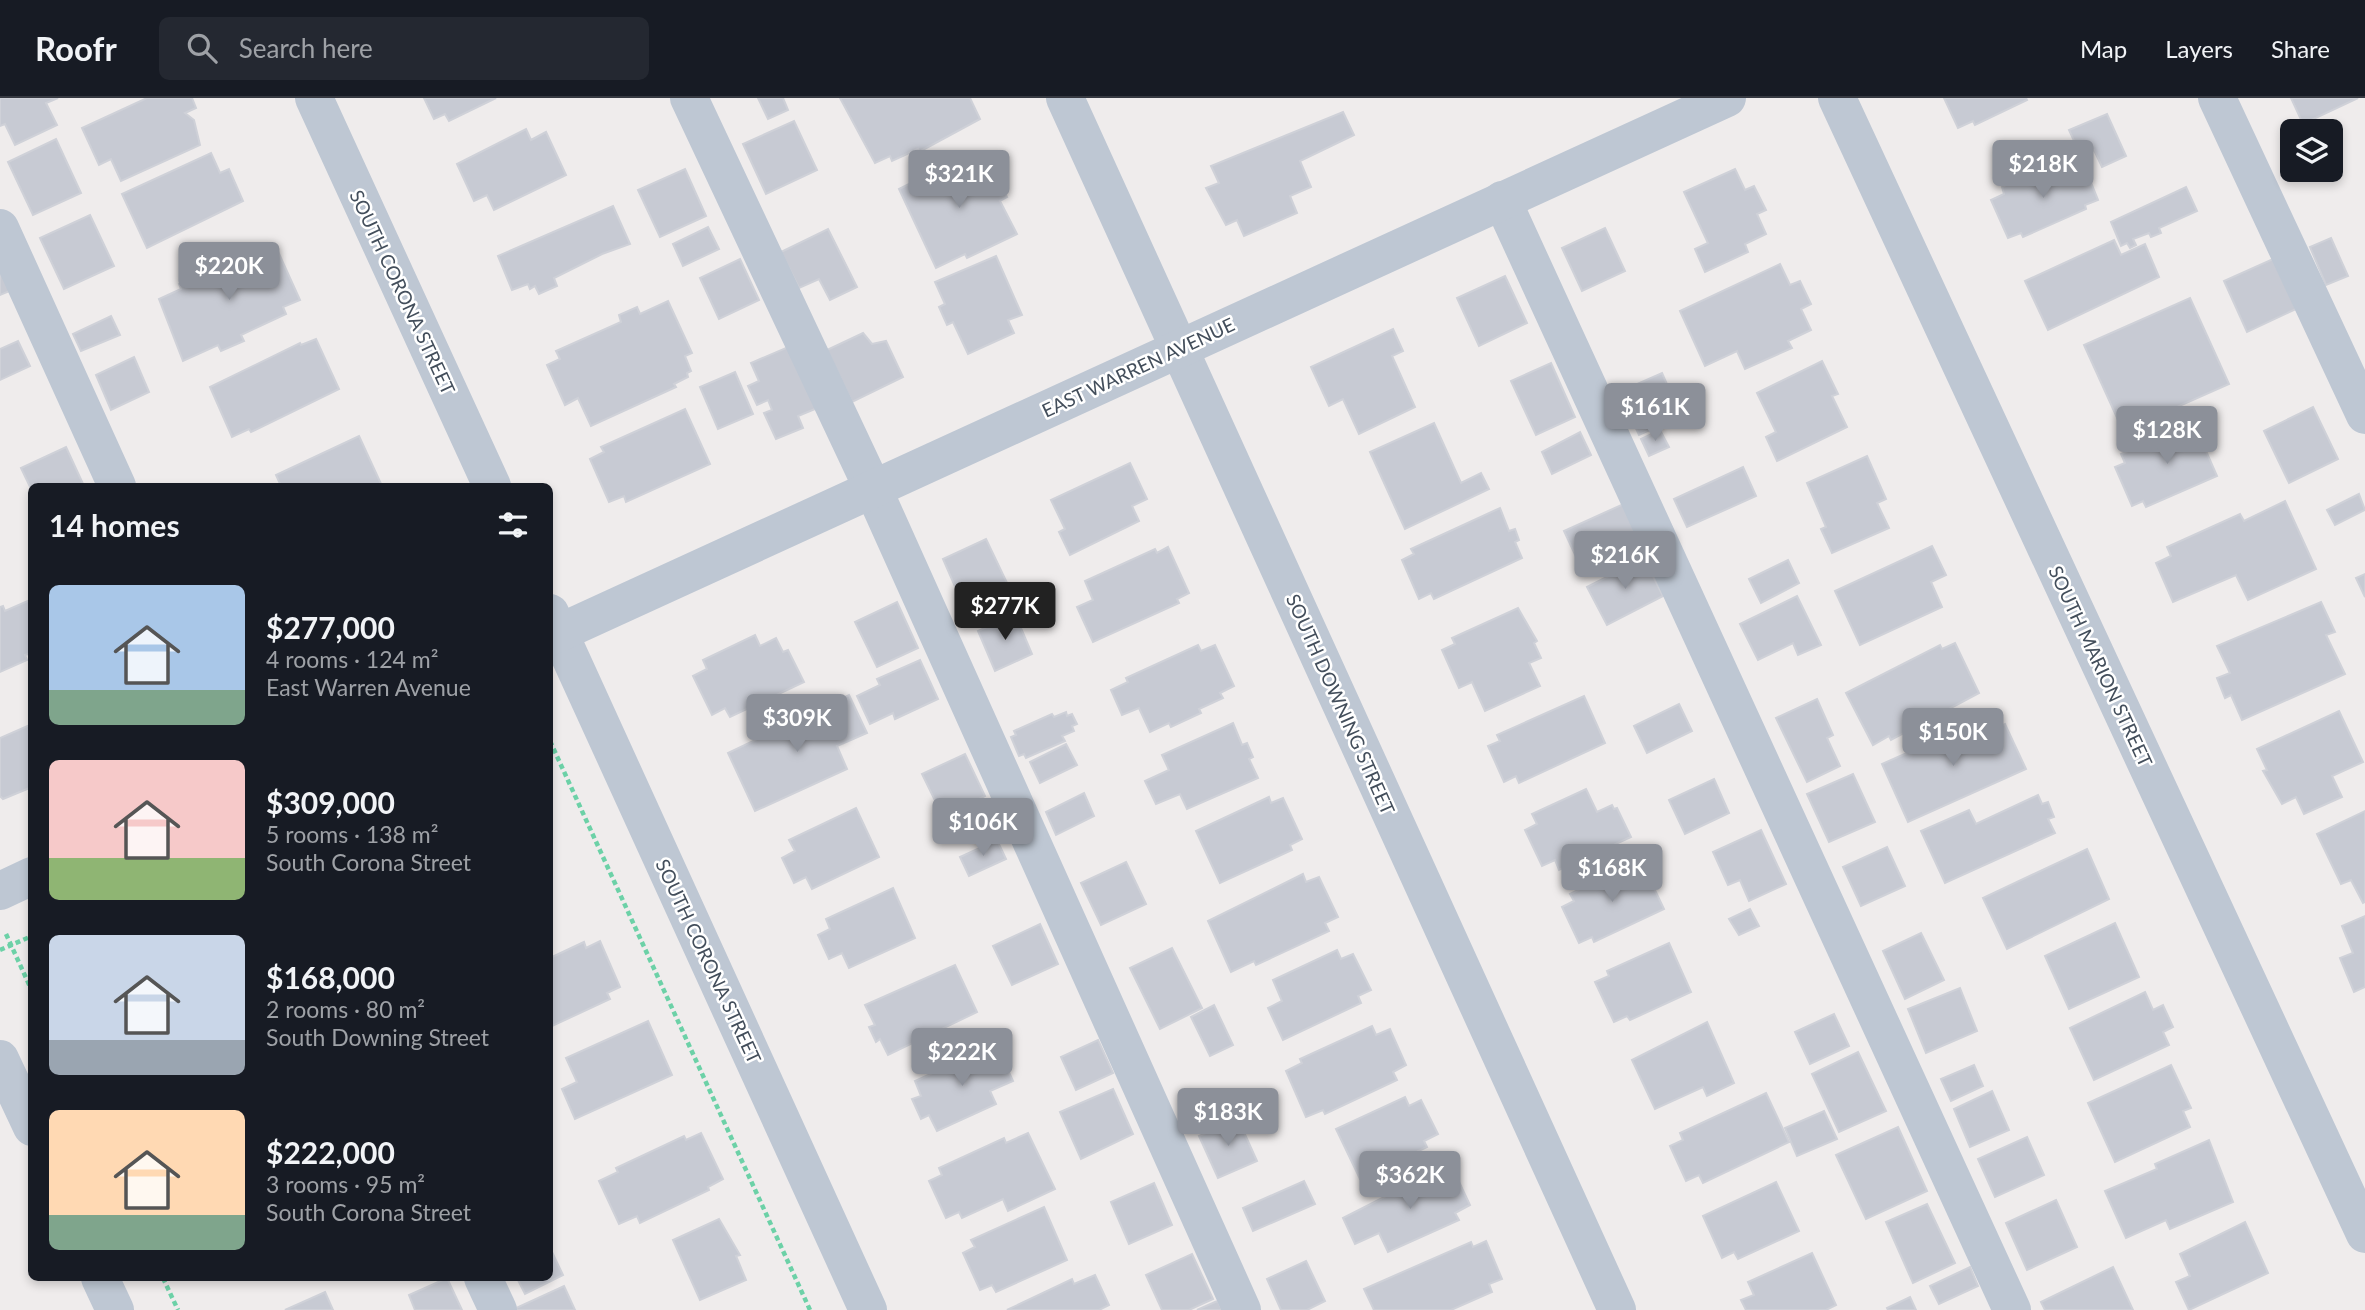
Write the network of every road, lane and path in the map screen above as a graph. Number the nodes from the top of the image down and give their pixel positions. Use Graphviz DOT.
graph roads {
  1 [pos="314,98"];
  2 [pos="690,98"];
  3 [pos="1065,98"];
  4 [pos="1727,98"];
  5 [pos="1837,98"];
  6 [pos="2217,98"];
  7 [pos="1502,200"];
  8 [pos="0,228"];
  9 [pos="1179,348"];
  10 [pos="2365,415"];
  11 [pos="116,483"];
  12 [pos="491,483"];
  13 [pos="873,489"];
  14 [pos="553,627"];
  15 [pos="553,748"];
  16 [pos="28,878"];
  17 [pos="0,891"];
  18 [pos="4,930"];
  19 [pos="28,938"];
  20 [pos="10,946"];
  21 [pos="0,950"];
  22 [pos="28,983"];
  23 [pos="0,1059"];
  24 [pos="28,1119"];
  25 [pos="2365,1234"];
  26 [pos="102,1281"];
  27 [pos="164,1281"];
  28 [pos="484,1281"];
  29 [pos="116,1310"];
  30 [pos="178,1310"];
  31 [pos="498,1310"];
  32 [pos="810,1310"];
  33 [pos="867,1310"];
  34 [pos="1242,1310"];
  35 [pos="1618,1310"];
  36 [pos="2012,1310"];
  1 -- 12 [label="street, SOUTH CORONA STREET"];
  2 -- 13 [label="street"];
  3 -- 9 [label="street, SOUTH DOWNING STREET"];
  4 -- 7 [label="street, EAST WARREN AVENUE"];
  5 -- 25 [label="street, SOUTH MARION STREET"];
  6 -- 10 [label="street"];
  7 -- 9 [label="street, EAST WARREN AVENUE"];
  7 -- 36 [label="street"];
  8 -- 11 [label="street"];
  9 -- 13 [label="street, EAST WARREN AVENUE"];
  9 -- 35 [label="street, SOUTH DOWNING STREET"];
  13 -- 14 [label="street, EAST WARREN AVENUE"];
  13 -- 34 [label="street"];
  14 -- 33 [label="street, SOUTH CORONA STREET"];
  15 -- 32 [label="path"];
  16 -- 17 [label="street"];
  18 -- 20 [label="path"];
  19 -- 20 [label="path"];
  20 -- 21 [label="path"];
  20 -- 22 [label="path"];
  23 -- 24 [label="street"];
  26 -- 29 [label="street"];
  27 -- 30 [label="path"];
  28 -- 31 [label="street"];
}
